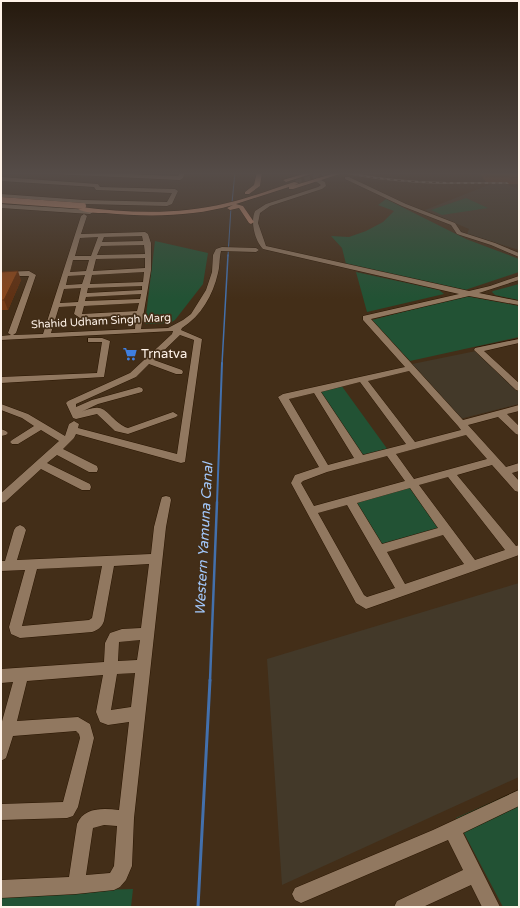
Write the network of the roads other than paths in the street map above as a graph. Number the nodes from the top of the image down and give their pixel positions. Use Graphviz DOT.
graph roads {
  1 [pos="84,214"];
  2 [pos="246,214"];
  3 [pos="252,214"];
  4 [pos="257,214"];
  5 [pos="428,214"];
  6 [pos="251,222"];
  7 [pos="102,235"];
  8 [pos="78,236"];
  9 [pos="148,243"];
  10 [pos="98,244"];
  11 [pos="260,247"];
  12 [pos="519,255"];
  13 [pos="149,256"];
  14 [pos="71,258"];
  15 [pos="93,258"];
  16 [pos="1,274"];
  17 [pos="67,274"];
  18 [pos="147,274"];
  19 [pos="88,276"];
  20 [pos="519,278"];
  21 [pos="62,287"];
  22 [pos="492,288"];
  23 [pos="144,292"];
  24 [pos="466,293"];
  25 [pos="83,295"];
  26 [pos="497,299"];
  27 [pos="142,301"];
  28 [pos="519,303"];
  29 [pos="81,304"];
  30 [pos="56,305"];
  31 [pos="141,313"];
  32 [pos="138,328"];
  33 [pos="178,328"];
  34 [pos="12,333"];
  35 [pos="1,334"];
  36 [pos="46,334"];
  37 [pos="1,338"];
  38 [pos="515,341"];
  39 [pos="1,344"];
  40 [pos="519,349"];
  41 [pos="148,361"];
  42 [pos="410,368"];
  43 [pos="179,372"];
  44 [pos="362,379"];
  45 [pos="1,380"];
  46 [pos="519,388"];
  47 [pos="139,390"];
  48 [pos="316,390"];
  49 [pos="1,406"];
  50 [pos="519,408"];
  51 [pos="75,413"];
  52 [pos="500,413"];
  53 [pos="173,415"];
  54 [pos="41,426"];
  55 [pos="465,428"];
  56 [pos="73,430"];
  57 [pos="519,432"];
  58 [pos="66,440"];
  59 [pos="15,442"];
  60 [pos="413,446"];
  61 [pos="56,450"];
  62 [pos="389,452"];
  63 [pos="361,460"];
  64 [pos="494,460"];
  65 [pos="40,464"];
  66 [pos="519,467"];
  67 [pos="93,469"];
  68 [pos="325,470"];
  69 [pos="504,472"];
  70 [pos="450,474"];
  71 [pos="411,482"];
  72 [pos="86,487"];
  73 [pos="519,488"];
  74 [pos="1,499"];
  75 [pos="166,500"];
  76 [pos="350,500"];
  77 [pos="311,511"];
  78 [pos="20,530"];
  79 [pos="446,530"];
  80 [pos="379,550"];
  81 [pos="516,551"];
  82 [pos="156,558"];
  83 [pos="109,561"];
  84 [pos="33,564"];
  85 [pos="6,566"];
  86 [pos="472,567"];
  87 [pos="403,591"];
  88 [pos="146,634"];
  89 [pos="142,666"];
  90 [pos="111,669"];
  91 [pos="22,674"];
  92 [pos="1,676"];
  93 [pos="137,713"];
  94 [pos="8,729"];
  95 [pos="1,753"];
  96 [pos="519,798"];
  97 [pos="1,812"];
  98 [pos="126,818"];
  99 [pos="452,830"];
  100 [pos="475,874"];
  101 [pos="76,885"];
  102 [pos="1,889"];
  103 [pos="301,894"];
  104 [pos="403,907"];
  105 [pos="492,907"];
  1 -- 8 [label="street"];
  2 -- 6 [label="main road"];
  3 -- 6 [label="street"];
  4 -- 11 [label="street"];
  5 -- 12 [label="street"];
  6 -- 11 [label="street"];
  7 -- 8 [label="street"];
  7 -- 9 [label="street"];
  7 -- 10 [label="street"];
  8 -- 14 [label="street"];
  9 -- 10 [label="street"];
  9 -- 13 [label="street"];
  10 -- 15 [label="street"];
  11 -- 24 [label="street"];
  11 -- 33 [label="street, Shahid Udham Singh Marg"];
  13 -- 15 [label="street"];
  13 -- 18 [label="street"];
  14 -- 15 [label="street"];
  14 -- 17 [label="street"];
  15 -- 19 [label="street"];
  16 -- 34 [label="street"];
  17 -- 19 [label="street"];
  17 -- 21 [label="street"];
  18 -- 19 [label="street"];
  18 -- 19 [label="street"];
  18 -- 23 [label="street"];
  19 -- 21 [label="street"];
  19 -- 25 [label="street"];
  20 -- 22 [label="street"];
  21 -- 30 [label="street"];
  22 -- 24 [label="street"];
  22 -- 26 [label="street"];
  23 -- 25 [label="street"];
  23 -- 27 [label="street"];
  24 -- 26 [label="street"];
  24 -- 42 [label="street"];
  25 -- 29 [label="street"];
  26 -- 28 [label="street"];
  27 -- 29 [label="street"];
  27 -- 31 [label="street"];
  29 -- 30 [label="street"];
  29 -- 31 [label="street"];
  30 -- 36 [label="street"];
  31 -- 32 [label="street"];
  32 -- 33 [label="street, Shahid Udham Singh Marg"];
  32 -- 36 [label="street, Shahid Udham Singh Marg"];
  33 -- 36 [label="street, Shahid Udham Singh Marg"];
  33 -- 41 [label="street"];
  33 -- 56 [label="street"];
  34 -- 35 [label="street, Shahid Udham Singh Marg"];
  34 -- 36 [label="street, Shahid Udham Singh Marg"];
  36 -- 37 [label="street, Shahid Udham Singh Marg"];
  38 -- 40 [label="street"];
  38 -- 46 [label="street"];
  39 -- 45 [label="street"];
  41 -- 43 [label="street"];
  41 -- 51 [label="street"];
  42 -- 44 [label="street"];
  42 -- 55 [label="street"];
  44 -- 48 [label="street"];
  44 -- 60 [label="street"];
  47 -- 51 [label="street"];
  48 -- 63 [label="street"];
  48 -- 68 [label="street"];
  49 -- 54 [label="street"];
  50 -- 52 [label="street"];
  51 -- 53 [label="street"];
  51 -- 56 [label="street"];
  52 -- 55 [label="street"];
  52 -- 57 [label="street"];
  54 -- 58 [label="street"];
  54 -- 59 [label="street"];
  55 -- 60 [label="street"];
  55 -- 64 [label="street"];
  56 -- 58 [label="street"];
  58 -- 61 [label="street"];
  60 -- 62 [label="street"];
  61 -- 65 [label="street"];
  61 -- 67 [label="street"];
  62 -- 63 [label="street"];
  62 -- 71 [label="street"];
  63 -- 68 [label="street"];
  64 -- 69 [label="street"];
  64 -- 70 [label="street"];
  65 -- 72 [label="street"];
  65 -- 74 [label="street"];
  66 -- 69 [label="street"];
  68 -- 77 [label="street"];
  69 -- 73 [label="street"];
  70 -- 71 [label="street"];
  70 -- 81 [label="street"];
  71 -- 76 [label="street"];
  71 -- 79 [label="street"];
  75 -- 82 [label="street"];
  76 -- 77 [label="street"];
  76 -- 80 [label="street"];
  77 -- 87 [label="street"];
  78 -- 85 [label="street"];
  79 -- 80 [label="street"];
  79 -- 86 [label="street"];
  80 -- 87 [label="street"];
  81 -- 86 [label="street"];
  82 -- 83 [label="street"];
  82 -- 88 [label="street"];
  83 -- 84 [label="street"];
  83 -- 84 [label="street"];
  84 -- 85 [label="street"];
  86 -- 87 [label="street"];
  88 -- 89 [label="street"];
  88 -- 90 [label="street"];
  89 -- 90 [label="street"];
  89 -- 93 [label="street"];
  90 -- 91 [label="street"];
  90 -- 93 [label="street"];
  91 -- 92 [label="street"];
  91 -- 94 [label="street"];
  93 -- 98 [label="street"];
  94 -- 95 [label="street"];
  94 -- 97 [label="street"];
  96 -- 99 [label="street"];
  98 -- 101 [label="street"];
  98 -- 101 [label="street"];
  99 -- 100 [label="street"];
  99 -- 103 [label="street"];
  100 -- 104 [label="street"];
  100 -- 105 [label="street"];
  101 -- 102 [label="street"];
}
